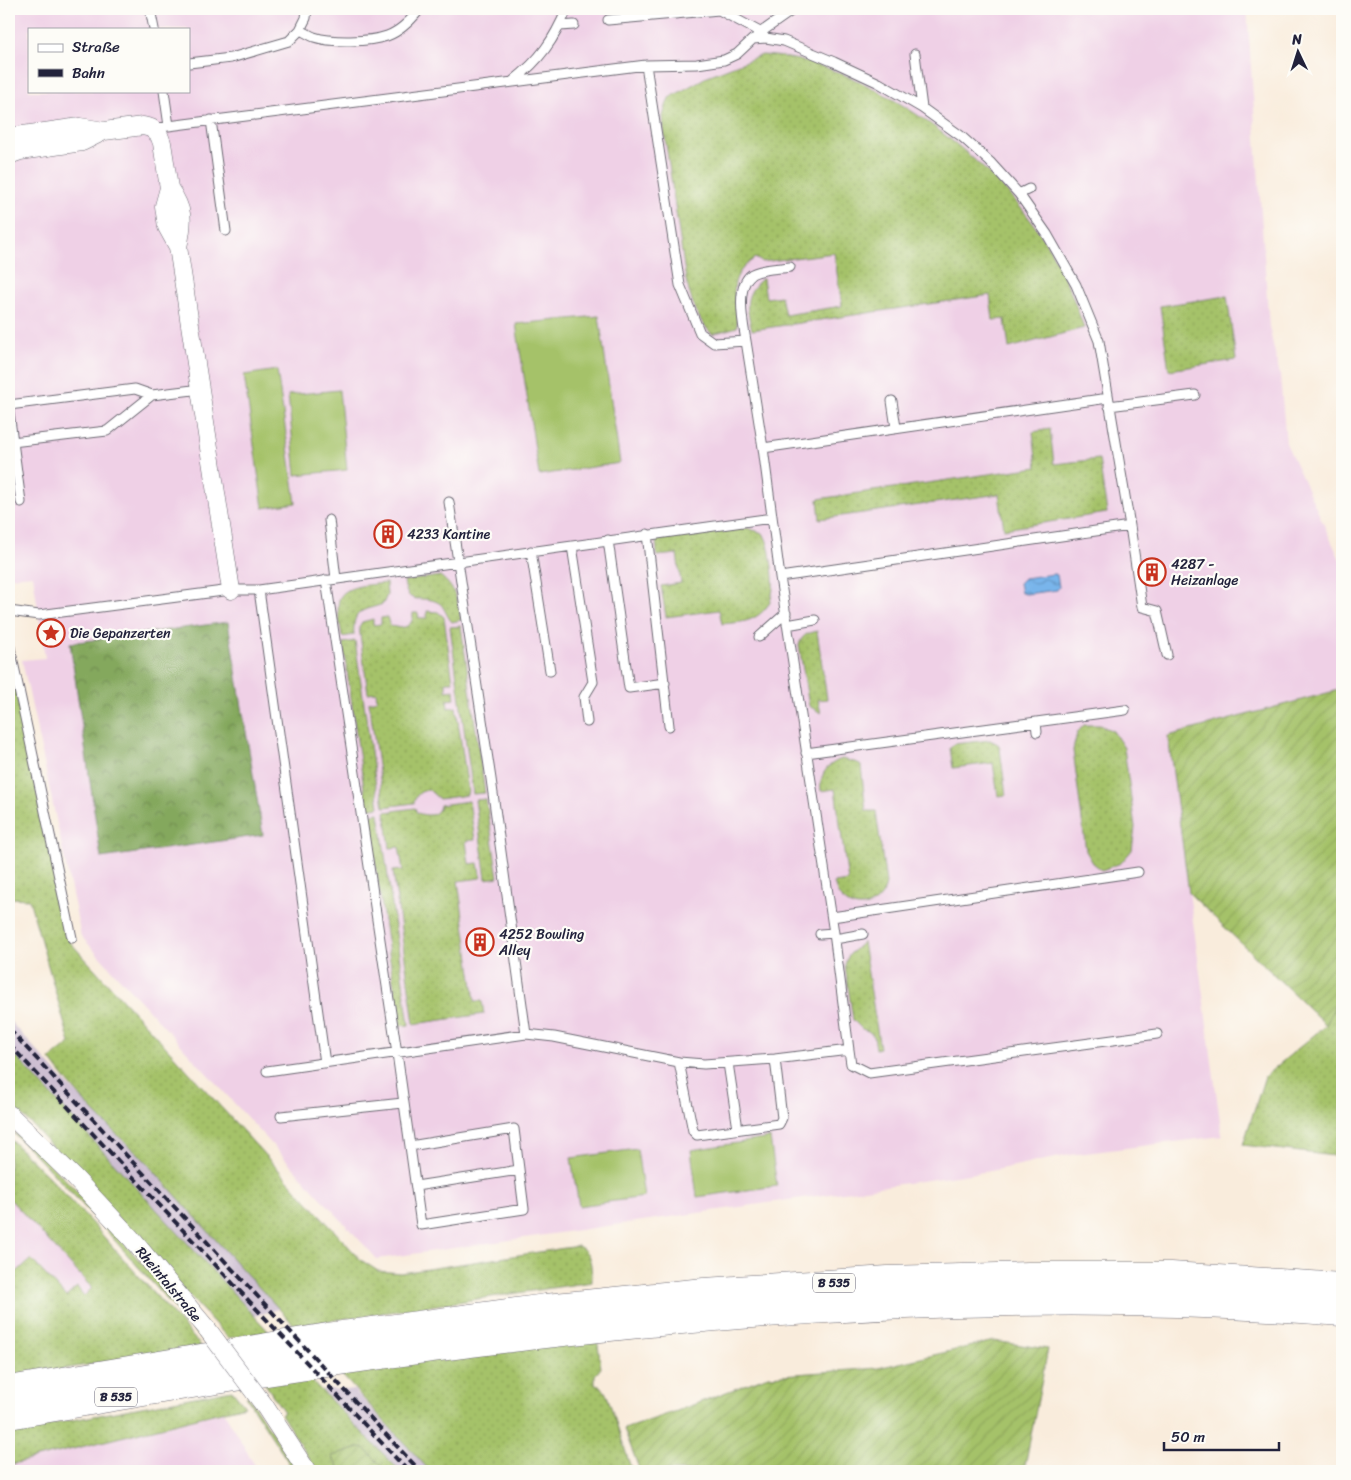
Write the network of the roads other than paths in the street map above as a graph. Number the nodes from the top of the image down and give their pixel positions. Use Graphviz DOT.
graph roads {
  1 [pos="150,9"];
  2 [pos="307,9"];
  3 [pos="420,9"];
  4 [pos="567,9"];
  5 [pos="794,9"];
  6 [pos="608,20"];
  7 [pos="574,25"];
  8 [pos="560,26"];
  9 [pos="154,28"];
  10 [pos="300,30"];
  11 [pos="757,35"];
  12 [pos="915,54"];
  13 [pos="190,63"];
  14 [pos="646,65"];
  15 [pos="512,81"];
  16 [pos="164,92"];
  17 [pos="922,108"];
  18 [pos="211,120"];
  19 [pos="169,126"];
  20 [pos="151,128"];
  21 [pos="81,135"];
  22 [pos="9,137"];
  23 [pos="9,155"];
  24 [pos="1029,189"];
  25 [pos="1020,194"];
  26 [pos="226,231"];
  27 [pos="790,267"];
  28 [pos="746,340"];
  29 [pos="202,389"];
  30 [pos="152,395"];
  31 [pos="1195,395"];
  32 [pos="892,401"];
  33 [pos="1109,402"];
  34 [pos="9,405"];
  35 [pos="9,412"];
  36 [pos="896,428"];
  37 [pos="12,442"];
  38 [pos="763,448"];
  39 [pos="21,502"];
  40 [pos="449,502"];
  41 [pos="772,518"];
  42 [pos="329,520"];
  43 [pos="1130,526"];
  44 [pos="647,534"];
  45 [pos="608,540"];
  46 [pos="572,546"];
  47 [pos="531,552"];
  48 [pos="458,562"];
  49 [pos="780,576"];
  50 [pos="336,579"];
  51 [pos="326,580"];
  52 [pos="231,590"];
  53 [pos="259,590"];
  54 [pos="9,610"];
  55 [pos="786,613"];
  56 [pos="815,620"];
  57 [pos="787,625"];
  58 [pos="759,638"];
  59 [pos="9,643"];
  60 [pos="1167,655"];
  61 [pos="550,671"];
  62 [pos="665,684"];
  63 [pos="1125,710"];
  64 [pos="587,722"];
  65 [pos="1036,722"];
  66 [pos="670,726"];
  67 [pos="1037,732"];
  68 [pos="904,740"];
  69 [pos="905,751"];
  70 [pos="806,753"];
  71 [pos="1138,872"];
  72 [pos="832,917"];
  73 [pos="820,934"];
  74 [pos="863,934"];
  75 [pos="834,936"];
  76 [pos="72,938"];
  77 [pos="526,1034"];
  78 [pos="1157,1034"];
  79 [pos="849,1050"];
  80 [pos="397,1052"];
  81 [pos="775,1059"];
  82 [pos="679,1062"];
  83 [pos="325,1063"];
  84 [pos="728,1063"];
  85 [pos="267,1071"];
  86 [pos="403,1103"];
  87 [pos="9,1114"];
  88 [pos="281,1116"];
  89 [pos="738,1129"];
  90 [pos="410,1146"];
  91 [pos="519,1170"];
  92 [pos="416,1186"];
  93 [pos="1342,1287"];
  94 [pos="1342,1312"];
  95 [pos="9,1390"];
  96 [pos="9,1415"];
  97 [pos="307,1471"];
  1 -- 9 [label="lane"];
  2 -- 10 [label="lane"];
  3 -- 10 [label="lane"];
  4 -- 8 [label="lane"];
  5 -- 11 [label="lane"];
  6 -- 11 [label="lane"];
  7 -- 8 [label="lane"];
  8 -- 15 [label="lane"];
  10 -- 13 [label="lane"];
  11 -- 14 [label="lane"];
  11 -- 17 [label="lane"];
  12 -- 17 [label="lane"];
  14 -- 15 [label="lane"];
  14 -- 28 [label="lane"];
  15 -- 18 [label="lane"];
  16 -- 19 [label="lane"];
  17 -- 25 [label="lane"];
  18 -- 19 [label="lane"];
  18 -- 26 [label="lane"];
  19 -- 20 [label="lane"];
  20 -- 21 [label="street"];
  20 -- 29 [label="street"];
  21 -- 22 [label="street"];
  21 -- 23 [label="street"];
  24 -- 25 [label="lane"];
  25 -- 33 [label="lane"];
  27 -- 28 [label="lane"];
  28 -- 38 [label="lane"];
  29 -- 30 [label="lane"];
  29 -- 52 [label="street"];
  30 -- 34 [label="lane"];
  30 -- 37 [label="lane"];
  31 -- 33 [label="lane"];
  32 -- 36 [label="lane"];
  33 -- 36 [label="lane"];
  33 -- 43 [label="lane"];
  35 -- 37 [label="lane"];
  36 -- 38 [label="lane"];
  37 -- 39 [label="lane"];
  38 -- 41 [label="lane"];
  40 -- 48 [label="lane"];
  41 -- 44 [label="lane"];
  41 -- 49 [label="lane"];
  42 -- 50 [label="lane"];
  43 -- 49 [label="lane"];
  43 -- 60 [label="lane"];
  44 -- 45 [label="lane"];
  44 -- 62 [label="lane"];
  45 -- 46 [label="lane"];
  45 -- 62 [label="lane"];
  46 -- 47 [label="lane"];
  46 -- 64 [label="lane"];
  47 -- 48 [label="lane"];
  47 -- 61 [label="lane"];
  48 -- 50 [label="lane"];
  48 -- 77 [label="lane"];
  49 -- 55 [label="lane"];
  50 -- 51 [label="lane"];
  51 -- 53 [label="lane"];
  51 -- 80 [label="lane"];
  52 -- 53 [label="lane"];
  52 -- 54 [label="lane"];
  53 -- 83 [label="lane"];
  55 -- 57 [label="lane"];
  55 -- 58 [label="lane"];
  56 -- 57 [label="lane"];
  57 -- 70 [label="lane"];
  59 -- 76 [label="lane"];
  62 -- 66 [label="lane"];
  63 -- 65 [label="lane"];
  65 -- 67 [label="lane"];
  65 -- 68 [label="lane"];
  68 -- 69 [label="lane"];
  68 -- 70 [label="lane"];
  70 -- 72 [label="lane"];
  71 -- 72 [label="lane"];
  72 -- 75 [label="lane"];
  73 -- 75 [label="lane"];
  74 -- 75 [label="lane"];
  75 -- 79 [label="lane"];
  77 -- 80 [label="lane"];
  77 -- 82 [label="lane"];
  78 -- 79 [label="lane"];
  79 -- 81 [label="lane"];
  80 -- 83 [label="lane"];
  80 -- 86 [label="lane"];
  81 -- 84 [label="lane"];
  81 -- 89 [label="lane"];
  82 -- 84 [label="lane"];
  82 -- 89 [label="lane"];
  83 -- 85 [label="lane"];
  84 -- 89 [label="lane"];
  86 -- 88 [label="lane"];
  86 -- 90 [label="lane"];
  87 -- 97 [label="street, Rheintalstraße, bridge"];
  90 -- 91 [label="lane"];
  90 -- 92 [label="lane"];
  91 -- 92 [label="lane"];
  91 -- 92 [label="lane"];
  93 -- 95 [label="highway, B 535"];
  94 -- 96 [label="highway, B 535"];
}
